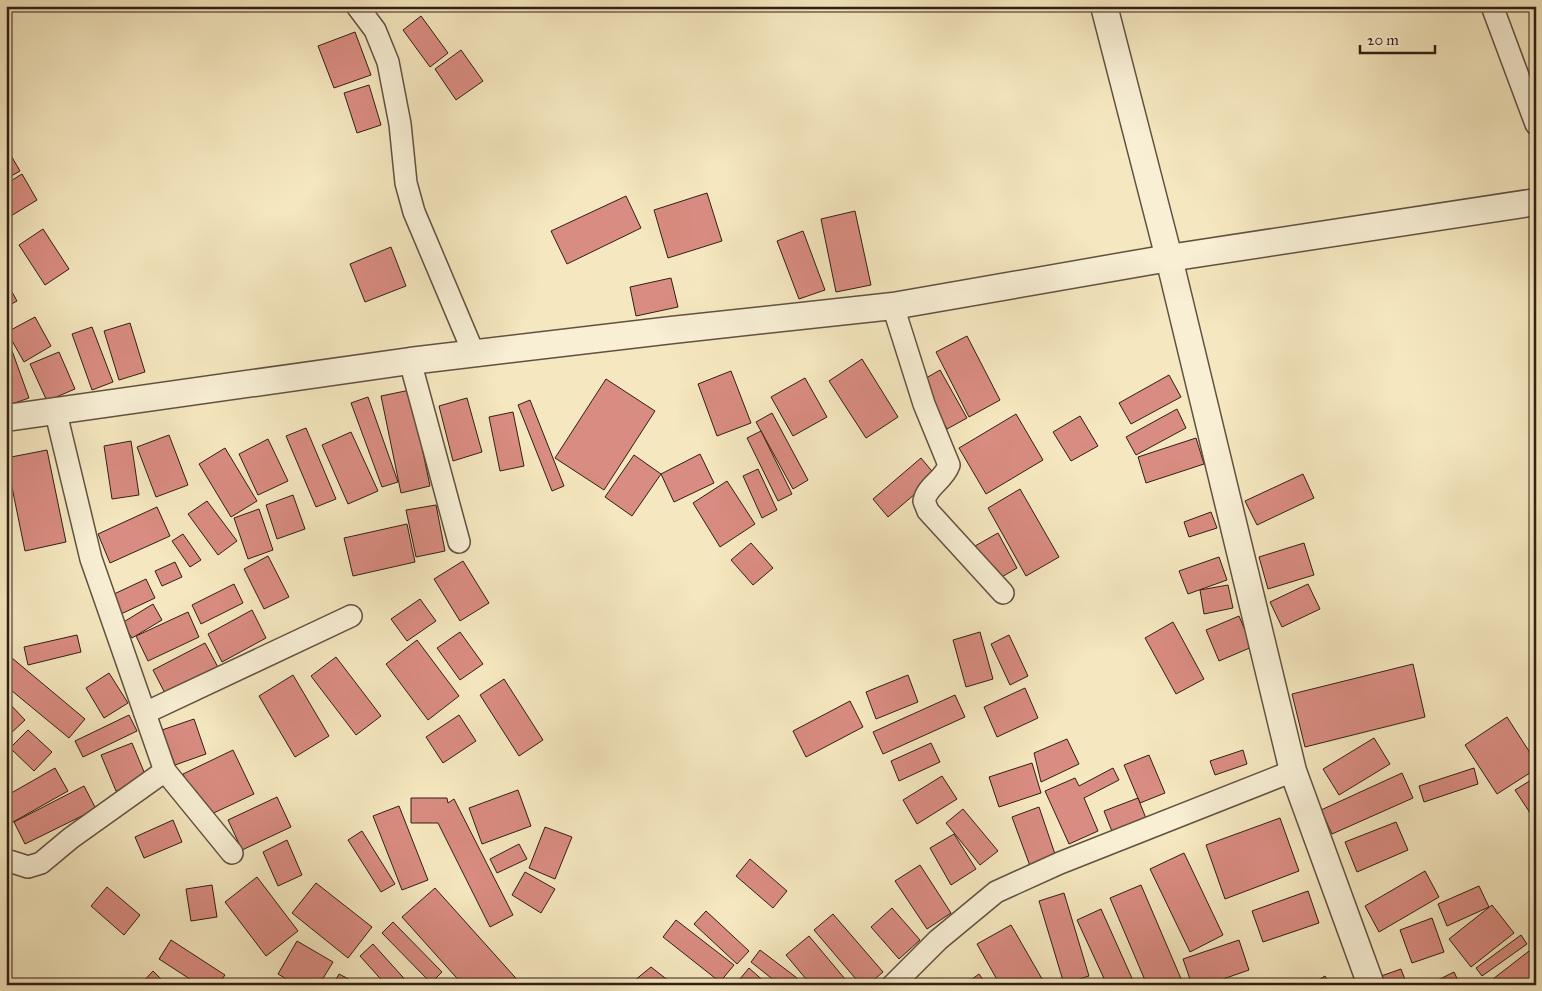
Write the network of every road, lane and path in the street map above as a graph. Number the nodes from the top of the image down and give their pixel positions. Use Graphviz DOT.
graph roads {
  1 [pos="357,6"];
  2 [pos="1104,6"];
  3 [pos="1492,6"];
  4 [pos="1536,124"];
  5 [pos="1536,202"];
  6 [pos="1169,258"];
  7 [pos="893,306"];
  8 [pos="474,354"];
  9 [pos="410,361"];
  10 [pos="55,409"];
  11 [pos="6,418"];
  12 [pos="459,542"];
  13 [pos="1003,592"];
  14 [pos="351,616"];
  15 [pos="145,713"];
  16 [pos="164,771"];
  17 [pos="1292,771"];
  18 [pos="232,853"];
  19 [pos="6,860"];
  20 [pos="893,985"];
  21 [pos="1371,985"];
  1 -- 8 [label="street"];
  2 -- 6 [label="street"];
  3 -- 4 [label="street"];
  5 -- 6 [label="street"];
  6 -- 7 [label="street"];
  6 -- 17 [label="street"];
  7 -- 8 [label="street"];
  7 -- 13 [label="street"];
  8 -- 9 [label="street"];
  9 -- 10 [label="street"];
  9 -- 12 [label="street"];
  10 -- 11 [label="street"];
  10 -- 15 [label="street"];
  14 -- 15 [label="street"];
  15 -- 16 [label="street"];
  16 -- 18 [label="street"];
  16 -- 19 [label="street"];
  17 -- 20 [label="street"];
  17 -- 21 [label="street"];
}
